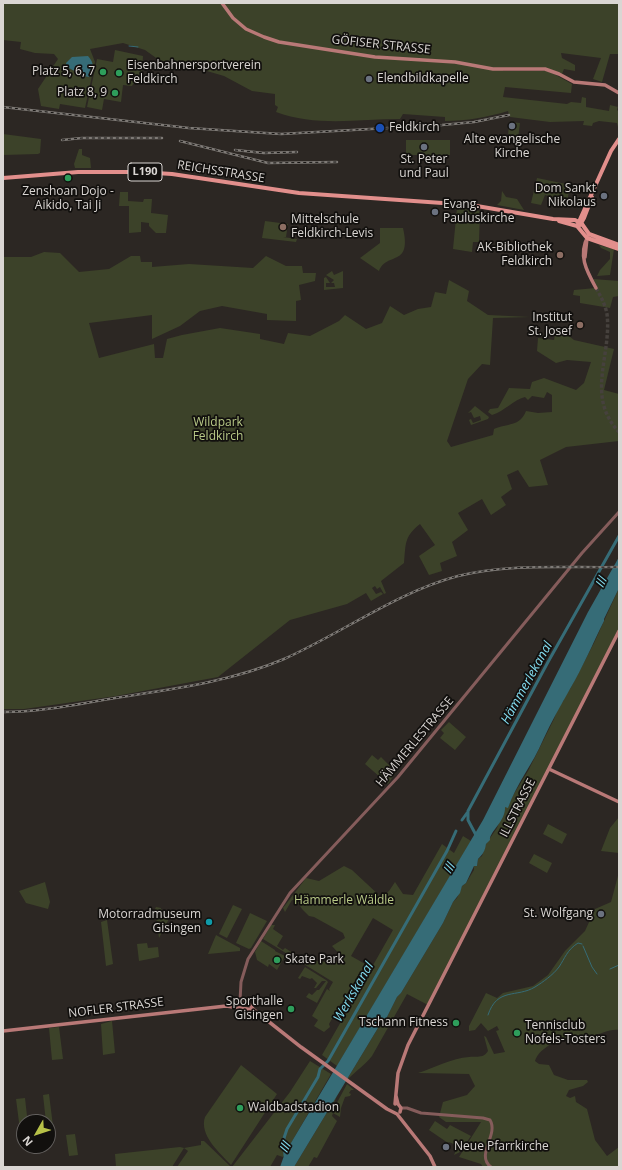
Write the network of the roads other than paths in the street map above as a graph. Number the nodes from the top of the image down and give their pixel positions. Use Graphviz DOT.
graph roads {
  1 [pos="222,3"];
  2 [pos="619,93"];
  3 [pos="619,139"];
  4 [pos="3,178"];
  5 [pos="553,219"];
  6 [pos="580,223"];
  7 [pos="577,226"];
  8 [pos="588,236"];
  9 [pos="619,245"];
  10 [pos="619,249"];
  11 [pos="596,288"];
  12 [pos="619,512"];
  13 [pos="619,631"];
  14 [pos="550,769"];
  15 [pos="619,802"];
  16 [pos="241,1001"];
  17 [pos="232,1006"];
  18 [pos="247,1006"];
  19 [pos="240,1007"];
  20 [pos="3,1031"];
  21 [pos="394,1106"];
  22 [pos="400,1111"];
  23 [pos="435,1167"];
  24 [pos="491,1167"];
  1 -- 2 [label="main road, GÖFISER STRASSE"];
  3 -- 6 [label="main road"];
  4 -- 5 [label="main road, REICHSSTRASSE / L190"];
  5 -- 6 [label="main road, L190"];
  5 -- 7 [label="main road, L190"];
  6 -- 7 [label="main road"];
  6 -- 8 [label="main road"];
  7 -- 8 [label="main road"];
  8 -- 9 [label="main road"];
  8 -- 10 [label="main road"];
  8 -- 11 [label="main road"];
  12 -- 16 [label="street, HÄMMERLESTRASSE"];
  13 -- 14 [label="main road, ILLSTRASSE"];
  14 -- 15 [label="main road"];
  14 -- 21 [label="main road, ILLSTRASSE"];
  16 -- 17 [label="main road, NOFLER STRASSE"];
  16 -- 18 [label="main road"];
  16 -- 19 [label="main road"];
  17 -- 19 [label="main road, NOFLER STRASSE"];
  17 -- 20 [label="main road, NOFLER STRASSE"];
  18 -- 19 [label="main road, NOFLER STRASSE"];
  18 -- 21 [label="main road"];
  21 -- 22 [label="main road"];
  21 -- 22 [label="main road"];
  22 -- 23 [label="main road"];
  22 -- 24 [label="street"];
}
